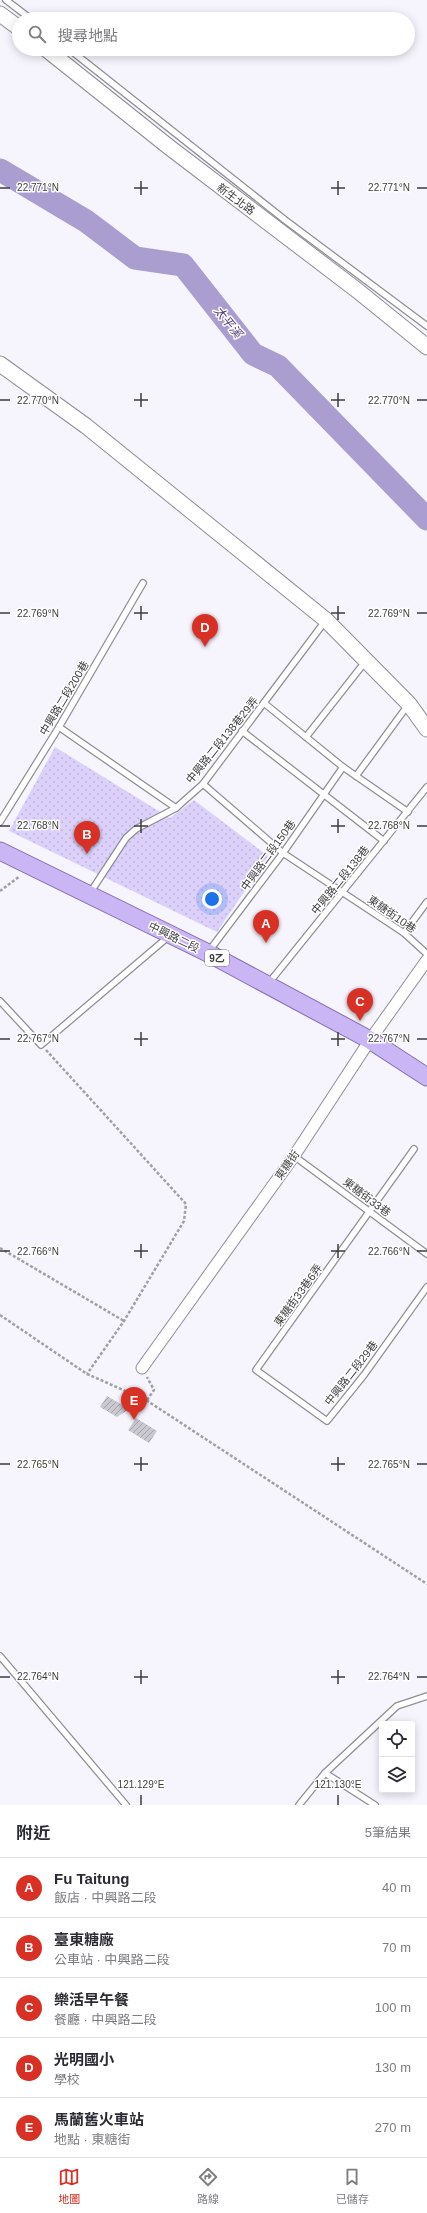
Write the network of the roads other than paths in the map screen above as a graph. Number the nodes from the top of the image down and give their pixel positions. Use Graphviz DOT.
graph roads {
  1 [pos="6,0"];
  2 [pos="21,12"];
  3 [pos="0,14"];
  4 [pos="12,23"];
  5 [pos="55,56"];
  6 [pos="78,56"];
  7 [pos="427,326"];
  8 [pos="427,347"];
  9 [pos="0,364"];
  10 [pos="143,583"];
  11 [pos="326,620"];
  12 [pos="367,660"];
  13 [pos="264,703"];
  14 [pos="408,704"];
  15 [pos="59,727"];
  16 [pos="427,730"];
  17 [pos="242,731"];
  18 [pos="306,737"];
  19 [pos="343,767"];
  20 [pos="356,776"];
  21 [pos="203,784"];
  22 [pos="427,787"];
  23 [pos="324,795"];
  24 [pos="176,808"];
  25 [pos="408,812"];
  26 [pos="0,822"];
  27 [pos="384,841"];
  28 [pos="0,851"];
  29 [pos="283,853"];
  30 [pos="343,892"];
  31 [pos="90,894"];
  32 [pos="427,902"];
  33 [pos="404,933"];
  34 [pos="169,936"];
  35 [pos="208,953"];
  36 [pos="427,954"];
  37 [pos="427,960"];
  38 [pos="267,986"];
  39 [pos="0,1001"];
  40 [pos="370,1040"];
  41 [pos="427,1077"];
  42 [pos="414,1149"];
  43 [pos="294,1156"];
  44 [pos="371,1211"];
  45 [pos="427,1254"];
  46 [pos="427,1287"];
  47 [pos="142,1368"];
  48 [pos="256,1370"];
  49 [pos="0,1656"];
  50 [pos="427,1696"];
  51 [pos="325,1773"];
  52 [pos="126,1805"];
  53 [pos="299,1805"];
  54 [pos="375,1805"];
  1 -- 2 [label="lane"];
  3 -- 4 [label="street"];
  5 -- 8 [label="street, 新生北路"];
  6 -- 7 [label="lane"];
  9 -- 11 [label="street"];
  10 -- 15 [label="lane, 中興路二段200巷"];
  11 -- 12 [label="street"];
  11 -- 13 [label="lane, 中興路二段138巷29弄"];
  12 -- 14 [label="street"];
  12 -- 18 [label="lane"];
  13 -- 17 [label="lane, 中興路二段138巷29弄"];
  13 -- 18 [label="lane"];
  14 -- 16 [label="street"];
  14 -- 20 [label="lane"];
  15 -- 24 [label="lane"];
  15 -- 26 [label="lane, 中興路二段200巷"];
  17 -- 21 [label="lane, 中興路二段138巷29弄"];
  17 -- 23 [label="lane"];
  18 -- 19 [label="lane"];
  19 -- 20 [label="lane"];
  19 -- 23 [label="lane, 中興路二段150巷"];
  20 -- 25 [label="lane"];
  21 -- 24 [label="lane, 中興路二段138巷29弄"];
  21 -- 29 [label="lane, 東糖街10巷"];
  22 -- 25 [label="lane, 中興路二段138巷"];
  23 -- 27 [label="lane"];
  23 -- 29 [label="lane, 中興路二段150巷"];
  24 -- 31 [label="lane, 中興路二段138巷29弄"];
  25 -- 27 [label="lane, 中興路二段138巷"];
  27 -- 30 [label="lane, 中興路二段138巷"];
  28 -- 31 [label="main road, 中興路二段 / 9乙"];
  29 -- 30 [label="lane, 東糖街10巷"];
  29 -- 35 [label="lane, 中興路二段150巷"];
  30 -- 33 [label="lane, 東糖街10巷"];
  30 -- 38 [label="lane, 中興路二段138巷"];
  31 -- 34 [label="main road, 中興路二段 / 9乙"];
  32 -- 33 [label="lane"];
  33 -- 36 [label="lane, 東糖街10巷"];
  34 -- 35 [label="main road, 中興路二段 / 9乙"];
  34 -- 39 [label="lane"];
  35 -- 38 [label="main road, 中興路二段 / 9乙"];
  37 -- 40 [label="street, 東糖街"];
  38 -- 40 [label="main road, 中興路二段 / 9乙"];
  40 -- 41 [label="main road, 中興路二段 / 9乙"];
  40 -- 43 [label="street, 東糖街"];
  42 -- 44 [label="lane, 東糖街33巷6弄"];
  43 -- 44 [label="lane, 東糖街33巷"];
  43 -- 47 [label="street, 東糖街"];
  44 -- 45 [label="lane, 東糖街33巷"];
  44 -- 48 [label="lane, 東糖街33巷6弄"];
  46 -- 48 [label="lane, 中興路二段29巷"];
  49 -- 52 [label="lane"];
  50 -- 51 [label="lane"];
  51 -- 53 [label="lane"];
  51 -- 54 [label="lane"];
}
